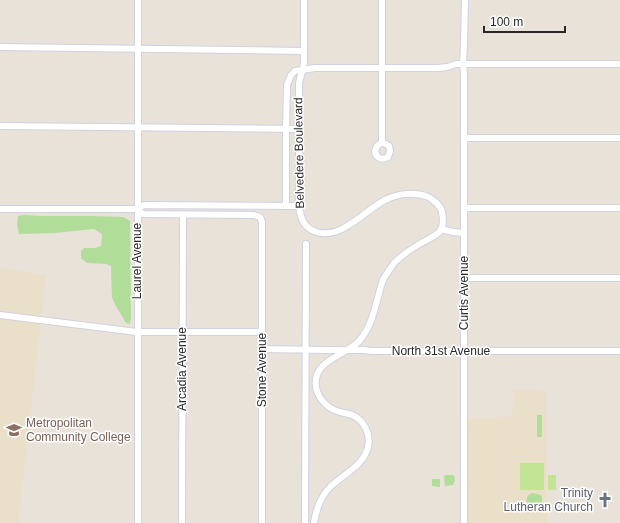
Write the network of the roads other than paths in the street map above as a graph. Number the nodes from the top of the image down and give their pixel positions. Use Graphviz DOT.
graph roads {
  1 [pos="138,0"];
  2 [pos="304,0"];
  3 [pos="382,0"];
  4 [pos="464,0"];
  5 [pos="0,47"];
  6 [pos="138,49"];
  7 [pos="304,51"];
  8 [pos="463,64"];
  9 [pos="620,64"];
  10 [pos="382,68"];
  11 [pos="302,70"];
  12 [pos="0,126"];
  13 [pos="137,128"];
  14 [pos="286,129"];
  15 [pos="299,129"];
  16 [pos="464,138"];
  17 [pos="620,138"];
  18 [pos="382,142"];
  19 [pos="286,206"];
  20 [pos="299,206"];
  21 [pos="464,208"];
  22 [pos="620,208"];
  23 [pos="0,209"];
  24 [pos="137,209"];
  25 [pos="183,215"];
  26 [pos="441,229"];
  27 [pos="464,232"];
  28 [pos="306,244"];
  29 [pos="464,278"];
  30 [pos="620,278"];
  31 [pos="0,314"];
  32 [pos="137,332"];
  33 [pos="182,332"];
  34 [pos="262,332"];
  35 [pos="262,349"];
  36 [pos="305,349"];
  37 [pos="346,350"];
  38 [pos="465,351"];
  39 [pos="620,351"];
  40 [pos="138,523"];
  41 [pos="182,523"];
  42 [pos="262,523"];
  43 [pos="305,523"];
  44 [pos="314,523"];
  45 [pos="464,523"];
  1 -- 6 [label="street, Laurel Avenue"];
  2 -- 7 [label="street, Belvedere Boulevard"];
  3 -- 10 [label="street"];
  4 -- 8 [label="street"];
  5 -- 6 [label="street"];
  6 -- 7 [label="street"];
  6 -- 13 [label="street, Laurel Avenue"];
  7 -- 11 [label="street, Belvedere Boulevard"];
  8 -- 9 [label="street"];
  8 -- 10 [label="street"];
  8 -- 16 [label="street, Curtis Avenue"];
  10 -- 11 [label="street"];
  10 -- 18 [label="street"];
  11 -- 14 [label="street"];
  11 -- 15 [label="street, Belvedere Boulevard"];
  12 -- 13 [label="street"];
  13 -- 14 [label="street"];
  13 -- 24 [label="street, Laurel Avenue"];
  14 -- 15 [label="street"];
  14 -- 19 [label="street"];
  15 -- 20 [label="street, Belvedere Boulevard"];
  16 -- 17 [label="street"];
  16 -- 21 [label="street, Curtis Avenue"];
  19 -- 20 [label="street"];
  19 -- 24 [label="street"];
  20 -- 26 [label="street, Belvedere Boulevard"];
  21 -- 22 [label="street"];
  21 -- 27 [label="street, Curtis Avenue"];
  23 -- 24 [label="street"];
  24 -- 25 [label="street"];
  24 -- 32 [label="street, Laurel Avenue"];
  25 -- 33 [label="street, Arcadia Avenue"];
  25 -- 34 [label="street, Stone Avenue"];
  26 -- 27 [label="street"];
  26 -- 37 [label="street"];
  27 -- 29 [label="street, Curtis Avenue"];
  28 -- 36 [label="street"];
  29 -- 30 [label="street"];
  29 -- 38 [label="street, Curtis Avenue"];
  31 -- 32 [label="street"];
  32 -- 33 [label="street"];
  32 -- 40 [label="street, Laurel Avenue"];
  33 -- 34 [label="street"];
  33 -- 41 [label="street, Arcadia Avenue"];
  34 -- 35 [label="street, Stone Avenue"];
  35 -- 36 [label="street, North 31st Avenue"];
  35 -- 42 [label="street, Stone Avenue"];
  36 -- 37 [label="street, North 31st Avenue"];
  36 -- 43 [label="street"];
  37 -- 38 [label="street, North 31st Avenue"];
  37 -- 44 [label="street"];
  38 -- 39 [label="street, North 31st Avenue"];
  38 -- 45 [label="street, Curtis Avenue"];
}
